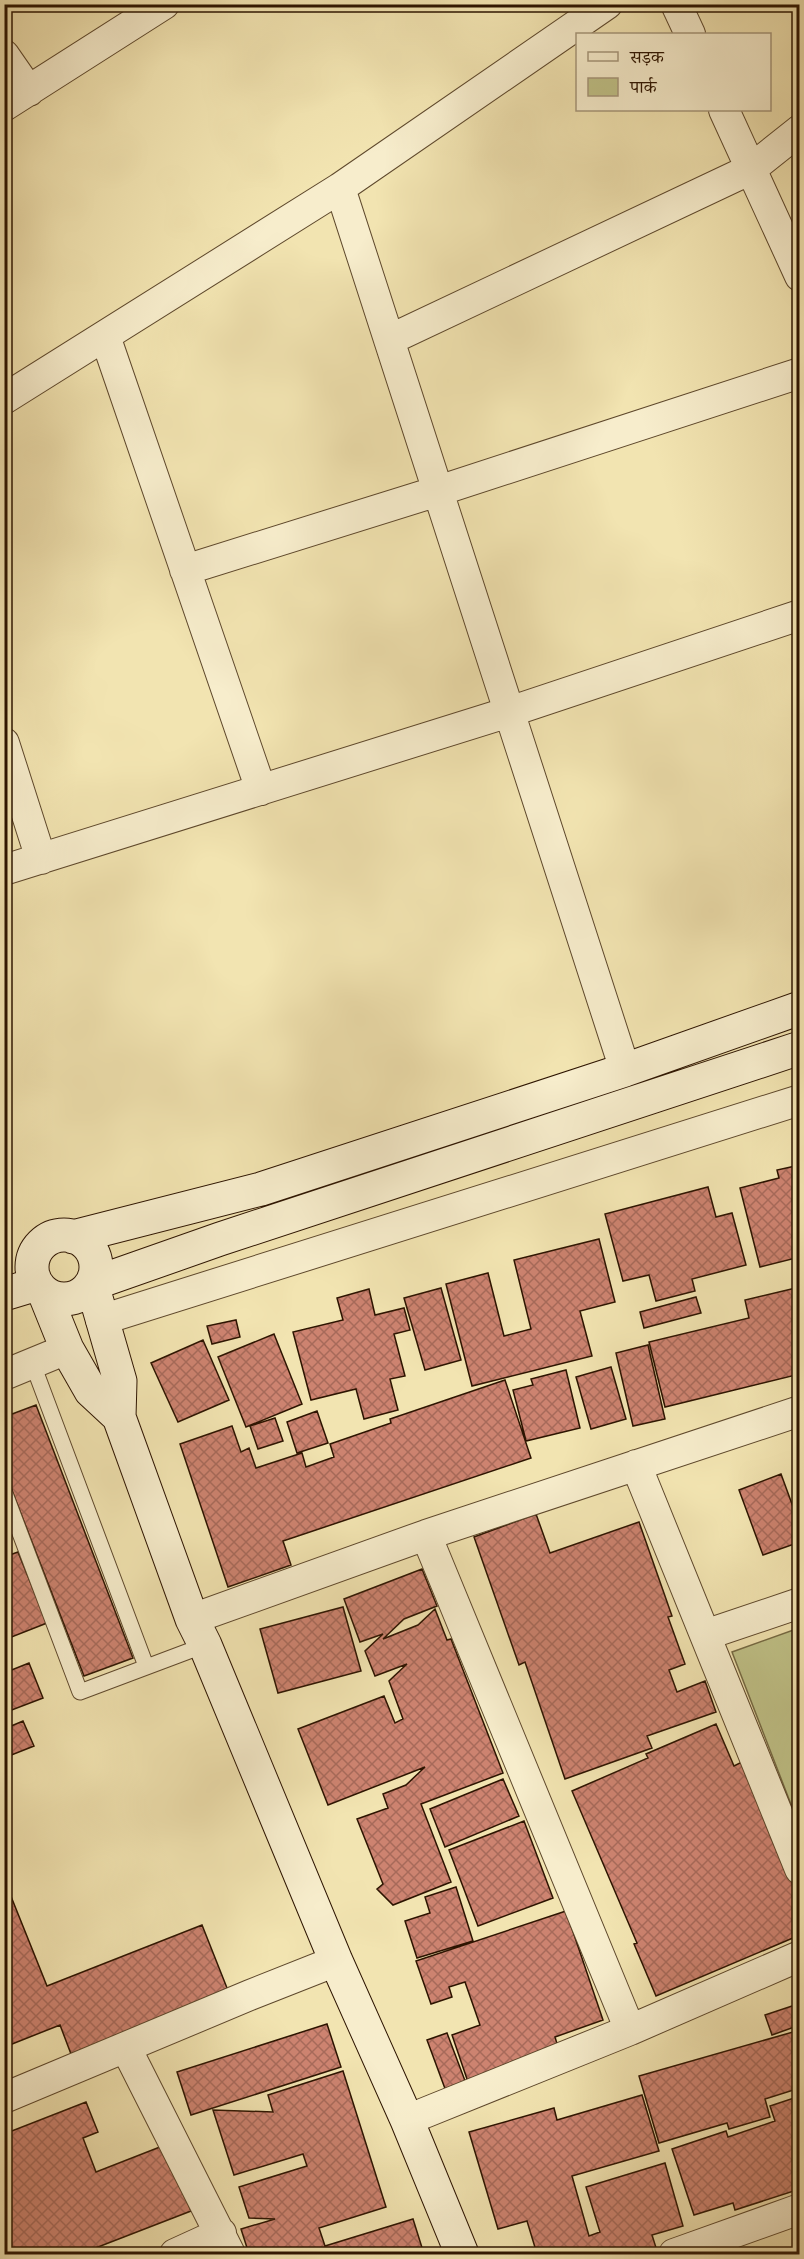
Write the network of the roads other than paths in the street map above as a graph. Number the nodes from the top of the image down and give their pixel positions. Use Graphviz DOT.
graph roads {
  1 [pos="164,4"];
  2 [pos="607,4"];
  3 [pos="676,4"];
  4 [pos="690,33"];
  5 [pos="4,55"];
  6 [pos="17,99"];
  7 [pos="724,111"];
  8 [pos="800,130"];
  9 [pos="751,169"];
  10 [pos="340,188"];
  11 [pos="800,276"];
  12 [pos="105,336"];
  13 [pos="389,340"];
  14 [pos="800,373"];
  15 [pos="4,399"];
  16 [pos="438,491"];
  17 [pos="185,570"];
  18 [pos="800,615"];
  19 [pos="509,712"];
  20 [pos="4,743"];
  21 [pos="261,790"];
  22 [pos="41,859"];
  23 [pos="4,870"];
  24 [pos="800,1008"];
  25 [pos="800,1048"];
  26 [pos="625,1070"];
  27 [pos="800,1100"];
  28 [pos="422,1172"];
  29 [pos="435,1214"];
  30 [pos="73,1237"];
  31 [pos="30,1275"];
  32 [pos="92,1284"];
  33 [pos="4,1294"];
  34 [pos="101,1320"];
  35 [pos="67,1349"];
  36 [pos="32,1362"];
  37 [pos="4,1375"];
  38 [pos="800,1411"];
  39 [pos="119,1417"];
  40 [pos="636,1465"];
  41 [pos="4,1491"];
  42 [pos="426,1534"];
  43 [pos="800,1603"];
  44 [pos="199,1632"];
  45 [pos="705,1635"];
  46 [pos="146,1666"];
  47 [pos="800,1869"];
  48 [pos="800,1956"];
  49 [pos="336,1961"];
  50 [pos="630,2030"];
  51 [pos="126,2048"];
  52 [pos="4,2098"];
  53 [pos="407,2120"];
  54 [pos="800,2209"];
  55 [pos="225,2244"];
  56 [pos="684,2253"];
  57 [pos="176,2254"];
  58 [pos="462,2254"];
  1 -- 6 [label="street"];
  2 -- 10 [label="street"];
  3 -- 4 [label="street"];
  5 -- 6 [label="street"];
  7 -- 9 [label="street"];
  8 -- 9 [label="street"];
  9 -- 11 [label="street"];
  9 -- 13 [label="street"];
  10 -- 12 [label="street"];
  10 -- 13 [label="street"];
  12 -- 15 [label="street"];
  12 -- 17 [label="street"];
  13 -- 16 [label="street"];
  14 -- 16 [label="street"];
  16 -- 17 [label="street"];
  16 -- 19 [label="street"];
  17 -- 21 [label="street"];
  18 -- 19 [label="street"];
  19 -- 21 [label="street"];
  19 -- 26 [label="street"];
  20 -- 22 [label="street"];
  21 -- 22 [label="street"];
  22 -- 23 [label="street"];
  24 -- 26 [label="main road"];
  25 -- 28 [label="main road"];
  26 -- 30 [label="main road"];
  27 -- 29 [label="street"];
  28 -- 29 [label="street"];
  28 -- 32 [label="main road"];
  29 -- 34 [label="street"];
  30 -- 31 [label="main road"];
  30 -- 32 [label="main road"];
  31 -- 32 [label="main road"];
  31 -- 33 [label="main road"];
  31 -- 35 [label="main road"];
  32 -- 34 [label="main road"];
  34 -- 39 [label="main road"];
  35 -- 36 [label="street"];
  35 -- 39 [label="main road"];
  36 -- 37 [label="street"];
  36 -- 46 [label="lane"];
  38 -- 40 [label="street"];
  39 -- 44 [label="main road"];
  40 -- 42 [label="street"];
  40 -- 45 [label="street"];
  41 -- 46 [label="lane"];
  42 -- 44 [label="street"];
  42 -- 50 [label="street"];
  43 -- 45 [label="street"];
  44 -- 46 [label="lane"];
  44 -- 49 [label="main road"];
  45 -- 47 [label="street"];
  48 -- 50 [label="street"];
  49 -- 51 [label="street"];
  49 -- 53 [label="main road"];
  50 -- 53 [label="street"];
  51 -- 52 [label="street"];
  51 -- 55 [label="street"];
  53 -- 58 [label="main road"];
  54 -- 56 [label="street"];
  55 -- 57 [label="street"];
}
